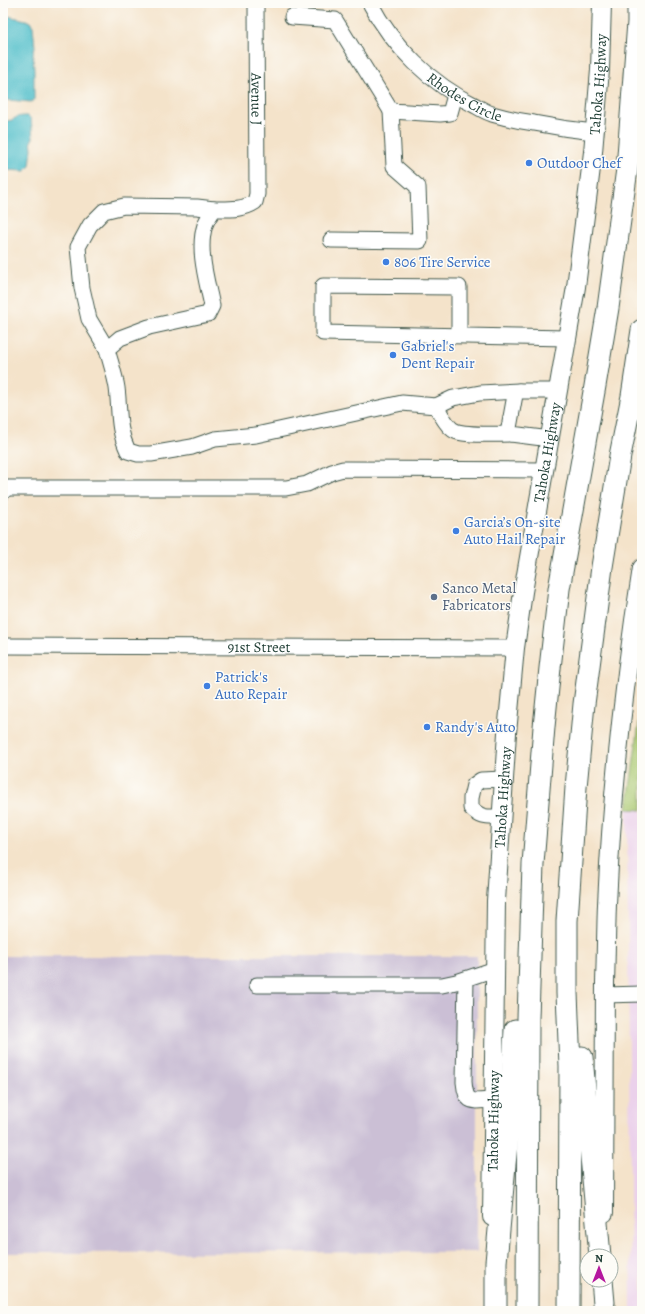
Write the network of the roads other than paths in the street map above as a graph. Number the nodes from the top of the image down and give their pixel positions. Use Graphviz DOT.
graph roads {
  1 [pos="256,3"];
  2 [pos="370,3"];
  3 [pos="602,3"];
  4 [pos="638,3"];
  5 [pos="292,17"];
  6 [pos="455,95"];
  7 [pos="391,111"];
  8 [pos="594,132"];
  9 [pos="214,209"];
  10 [pos="331,240"];
  11 [pos="642,330"];
  12 [pos="459,335"];
  13 [pos="567,338"];
  14 [pos="107,349"];
  15 [pos="519,391"];
  16 [pos="558,391"];
  17 [pos="436,406"];
  18 [pos="511,434"];
  19 [pos="550,439"];
  20 [pos="544,470"];
  21 [pos="3,492"];
  22 [pos="642,568"];
  23 [pos="3,646"];
  24 [pos="516,648"];
  25 [pos="504,779"];
  26 [pos="502,817"];
  27 [pos="533,875"];
  28 [pos="568,907"];
  29 [pos="495,969"];
  30 [pos="466,979"];
  31 [pos="257,985"];
  32 [pos="642,994"];
  33 [pos="605,995"];
  34 [pos="492,1100"];
  35 [pos="599,1248"];
  36 [pos="604,1248"];
  37 [pos="603,1288"];
  38 [pos="604,1307"];
  39 [pos="491,1311"];
  40 [pos="496,1311"];
  41 [pos="527,1311"];
  42 [pos="569,1311"];
  1 -- 9 [label="street, Avenue J"];
  2 -- 6 [label="street, Rhodes Circle"];
  3 -- 8 [label="main road, Tahoka Highway"];
  4 -- 27 [label="highway"];
  5 -- 7 [label="street"];
  6 -- 7 [label="street"];
  6 -- 8 [label="street, Rhodes Circle"];
  7 -- 10 [label="street"];
  8 -- 13 [label="main road, Tahoka Highway"];
  9 -- 14 [label="street"];
  9 -- 14 [label="street"];
  11 -- 28 [label="highway"];
  12 -- 12 [label="street"];
  12 -- 13 [label="street"];
  13 -- 16 [label="main road, Tahoka Highway"];
  14 -- 17 [label="street"];
  15 -- 16 [label="street"];
  15 -- 17 [label="street"];
  15 -- 18 [label="street"];
  16 -- 19 [label="main road, Tahoka Highway"];
  17 -- 18 [label="street"];
  18 -- 19 [label="street"];
  19 -- 20 [label="main road, Tahoka Highway"];
  20 -- 21 [label="street"];
  20 -- 24 [label="main road, Tahoka Highway"];
  22 -- 33 [label="main road"];
  23 -- 24 [label="street, 91st Street"];
  24 -- 25 [label="main road, Tahoka Highway"];
  25 -- 26 [label="main road, Tahoka Highway"];
  25 -- 26 [label="street"];
  26 -- 29 [label="main road, Tahoka Highway"];
  27 -- 40 [label="highway"];
  27 -- 41 [label="highway"];
  28 -- 35 [label="highway"];
  28 -- 42 [label="highway"];
  29 -- 30 [label="street"];
  29 -- 34 [label="main road, Tahoka Highway"];
  30 -- 31 [label="street"];
  30 -- 34 [label="street"];
  32 -- 33 [label="street"];
  33 -- 36 [label="main road"];
  34 -- 39 [label="main road, Tahoka Highway"];
  37 -- 38 [label="highway"];
}
